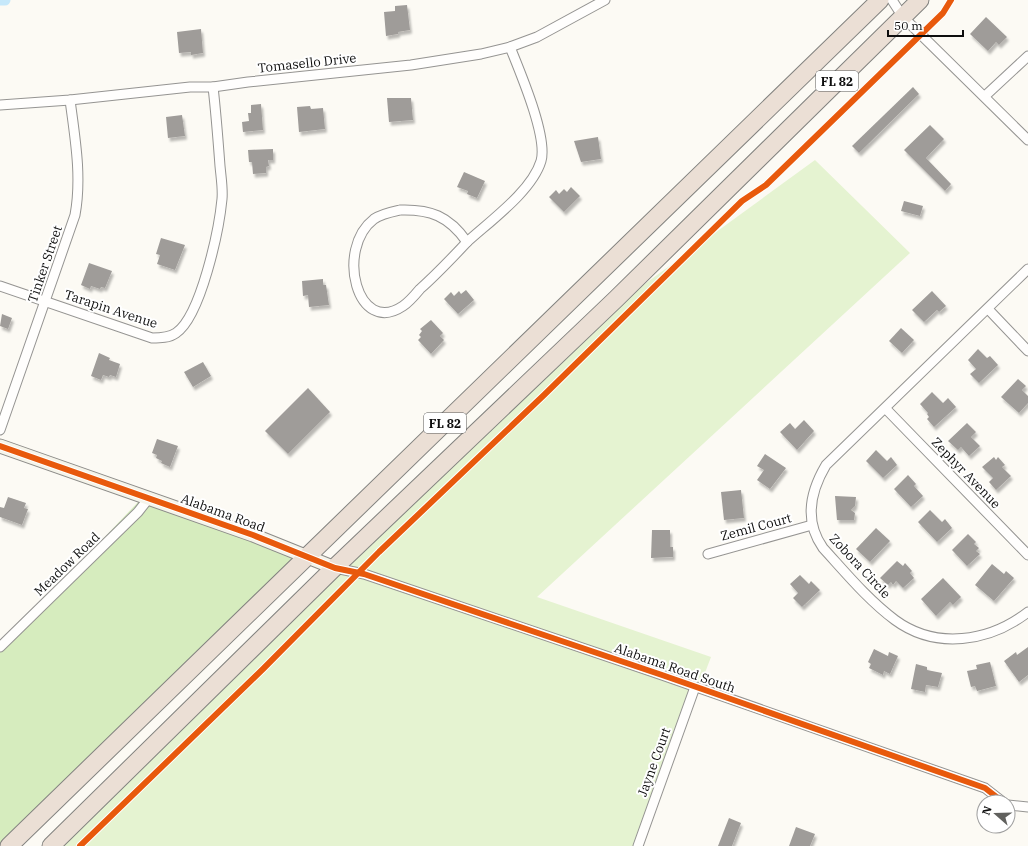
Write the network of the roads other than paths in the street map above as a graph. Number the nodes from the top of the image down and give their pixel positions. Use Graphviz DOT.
graph roads {
  1 [pos="605,0"];
  2 [pos="880,0"];
  3 [pos="892,0"];
  4 [pos="920,0"];
  5 [pos="903,17"];
  6 [pos="510,47"];
  7 [pos="1028,56"];
  8 [pos="213,87"];
  9 [pos="985,96"];
  10 [pos="70,100"];
  11 [pos="0,105"];
  12 [pos="1028,140"];
  13 [pos="467,242"];
  14 [pos="1028,269"];
  15 [pos="0,286"];
  16 [pos="46,302"];
  17 [pos="988,309"];
  18 [pos="1028,351"];
  19 [pos="886,409"];
  20 [pos="0,430"];
  21 [pos="0,446"];
  22 [pos="149,498"];
  23 [pos="812,525"];
  24 [pos="708,554"];
  25 [pos="1028,555"];
  26 [pos="307,557"];
  27 [pos="335,568"];
  28 [pos="1028,612"];
  29 [pos="0,647"];
  30 [pos="695,687"];
  31 [pos="993,794"];
  32 [pos="1016,806"];
  33 [pos="1028,807"];
  34 [pos="9,846"];
  35 [pos="51,846"];
  36 [pos="638,846"];
  1 -- 6 [label="street, Tomasello Drive"];
  2 -- 26 [label="highway, FL 82"];
  3 -- 5 [label="street"];
  4 -- 5 [label="highway, FL 82"];
  5 -- 9 [label="street"];
  5 -- 27 [label="highway, FL 82"];
  6 -- 8 [label="street, Tomasello Drive"];
  6 -- 13 [label="street"];
  7 -- 9 [label="street"];
  8 -- 10 [label="street, Tomasello Drive"];
  8 -- 16 [label="street, Tarapin Avenue"];
  9 -- 12 [label="street"];
  10 -- 11 [label="street, Tomasello Drive"];
  10 -- 16 [label="street, Tinker Street"];
  13 -- 13 [label="street"];
  14 -- 17 [label="street, Zobora Circle"];
  15 -- 16 [label="street, Tarapin Avenue"];
  16 -- 20 [label="street, Tinker Street"];
  17 -- 18 [label="street"];
  17 -- 19 [label="street, Zobora Circle"];
  19 -- 23 [label="street, Zobora Circle"];
  19 -- 25 [label="street, Zephyr Avenue"];
  21 -- 22 [label="street, Alabama Road"];
  22 -- 26 [label="street, Alabama Road"];
  22 -- 29 [label="street, Meadow Road"];
  23 -- 24 [label="street, Zemil Court"];
  23 -- 28 [label="street, Zobora Circle"];
  26 -- 27 [label="street, Alabama Road"];
  26 -- 34 [label="highway, FL 82"];
  27 -- 30 [label="street, Alabama Road South"];
  27 -- 35 [label="highway, FL 82"];
  30 -- 31 [label="street, Alabama Road South"];
  30 -- 36 [label="street, Jayne Court"];
  32 -- 33 [label="street"];
}
